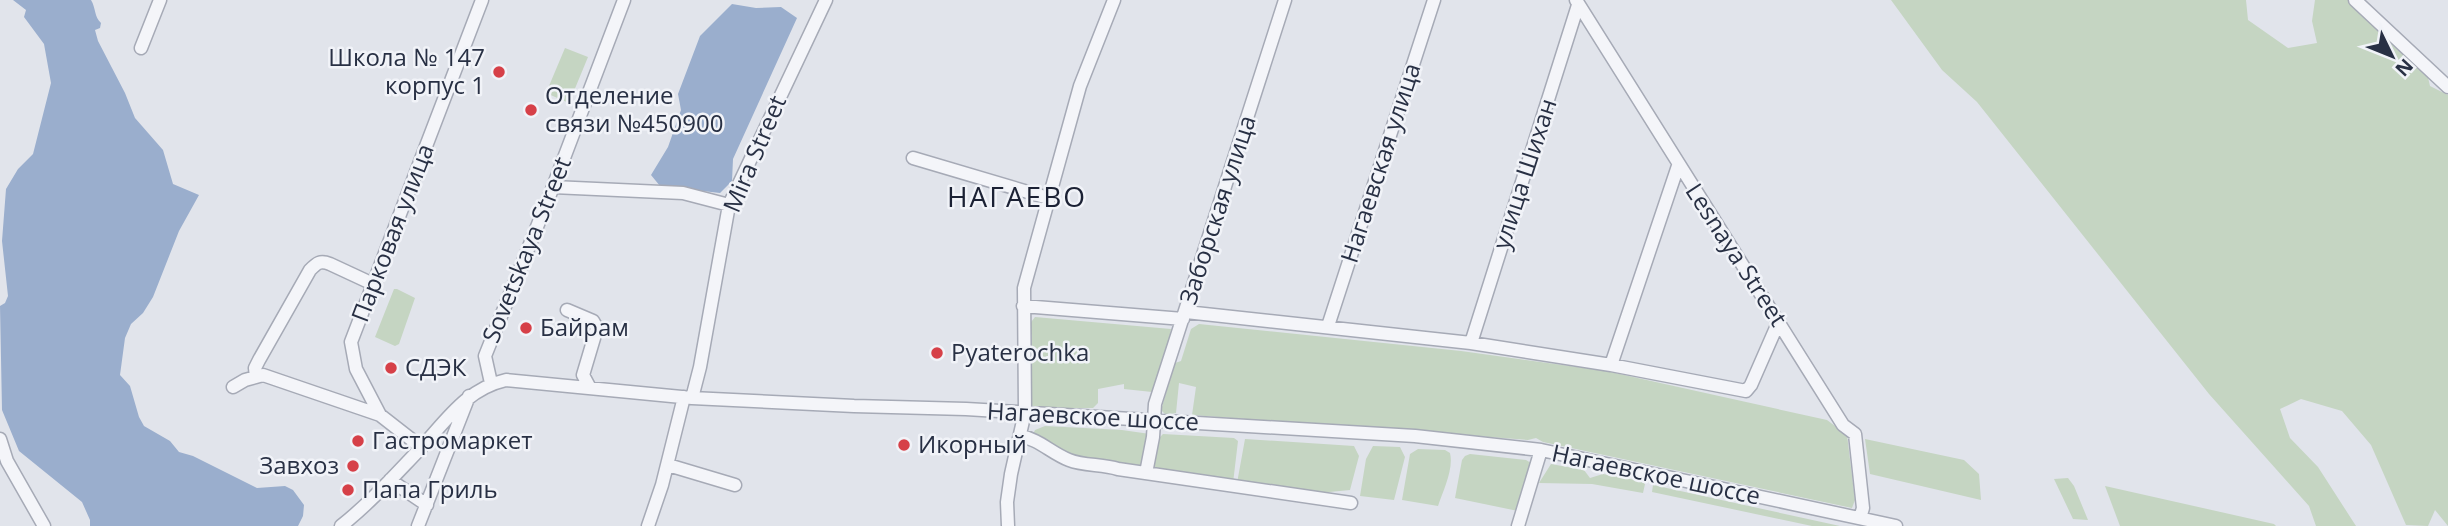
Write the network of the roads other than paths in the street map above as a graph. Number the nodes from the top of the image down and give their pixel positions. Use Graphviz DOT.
graph roads {
  1 [pos="160,0"];
  2 [pos="482,0"];
  3 [pos="624,0"];
  4 [pos="826,0"];
  5 [pos="1114,0"];
  6 [pos="1285,0"];
  7 [pos="1434,0"];
  8 [pos="2355,0"];
  9 [pos="1577,2"];
  10 [pos="141,48"];
  11 [pos="2448,87"];
  12 [pos="913,158"];
  13 [pos="1678,166"];
  14 [pos="553,187"];
  15 [pos="1048,198"];
  16 [pos="729,205"];
  17 [pos="373,284"];
  18 [pos="1023,306"];
  19 [pos="567,310"];
  20 [pos="1184,315"];
  21 [pos="1779,321"];
  22 [pos="1328,326"];
  23 [pos="1471,343"];
  24 [pos="1611,365"];
  25 [pos="256,377"];
  26 [pos="491,383"];
  27 [pos="233,387"];
  28 [pos="590,388"];
  29 [pos="469,396"];
  30 [pos="688,397"];
  31 [pos="1026,412"];
  32 [pos="380,415"];
  33 [pos="1155,420"];
  34 [pos="1020,436"];
  35 [pos="0,439"];
  36 [pos="421,447"];
  37 [pos="1541,450"];
  38 [pos="668,465"];
  39 [pos="1146,473"];
  40 [pos="390,480"];
  41 [pos="735,485"];
  42 [pos="1351,503"];
  43 [pos="427,505"];
  44 [pos="1860,518"];
  45 [pos="44,526"];
  46 [pos="341,526"];
  47 [pos="418,526"];
  48 [pos="648,526"];
  49 [pos="1008,526"];
  50 [pos="1518,526"];
  51 [pos="1896,526"];
  1 -- 10 [label="street"];
  2 -- 17 [label="street, Парковая улица"];
  3 -- 14 [label="street, Sovetskaya Street"];
  4 -- 16 [label="street, Mira Street"];
  5 -- 15 [label="street"];
  6 -- 20 [label="street, Заборская улица"];
  7 -- 22 [label="street, Нагаевская улица"];
  8 -- 11 [label="street"];
  9 -- 13 [label="street, Lesnaya Street"];
  9 -- 23 [label="street, улица Шихан"];
  12 -- 15 [label="street"];
  13 -- 21 [label="street, Lesnaya Street"];
  13 -- 24 [label="street"];
  14 -- 16 [label="street"];
  14 -- 26 [label="street, Sovetskaya Street"];
  15 -- 18 [label="street"];
  16 -- 30 [label="street, Mira Street"];
  17 -- 25 [label="street"];
  17 -- 32 [label="street, Парковая улица"];
  18 -- 20 [label="street"];
  18 -- 31 [label="street"];
  19 -- 28 [label="street"];
  20 -- 22 [label="street"];
  20 -- 33 [label="street, Заборская улица"];
  21 -- 24 [label="street"];
  21 -- 44 [label="street, Lesnaya Street"];
  22 -- 23 [label="street"];
  23 -- 24 [label="street"];
  25 -- 27 [label="street"];
  25 -- 32 [label="street"];
  26 -- 28 [label="street, Нагаевское шоссе"];
  26 -- 29 [label="street, Нагаевское шоссе"];
  28 -- 30 [label="street, Нагаевское шоссе"];
  29 -- 36 [label="street, Нагаевское шоссе"];
  29 -- 43 [label="street"];
  30 -- 31 [label="street, Нагаевское шоссе"];
  30 -- 38 [label="street, Mira Street"];
  31 -- 33 [label="street, Нагаевское шоссе"];
  31 -- 34 [label="street"];
  32 -- 36 [label="street, Парковая улица"];
  33 -- 37 [label="street, Нагаевское шоссе"];
  33 -- 39 [label="street, Заборская улица"];
  34 -- 39 [label="street"];
  34 -- 49 [label="street"];
  35 -- 45 [label="street"];
  36 -- 40 [label="street, Нагаевское шоссе"];
  37 -- 44 [label="street, Нагаевское шоссе"];
  37 -- 50 [label="street"];
  38 -- 41 [label="street"];
  38 -- 48 [label="street, Mira Street"];
  39 -- 42 [label="street"];
  40 -- 43 [label="street"];
  40 -- 46 [label="street, Нагаевское шоссе"];
  43 -- 47 [label="street"];
  44 -- 51 [label="street, Нагаевское шоссе"];
}
